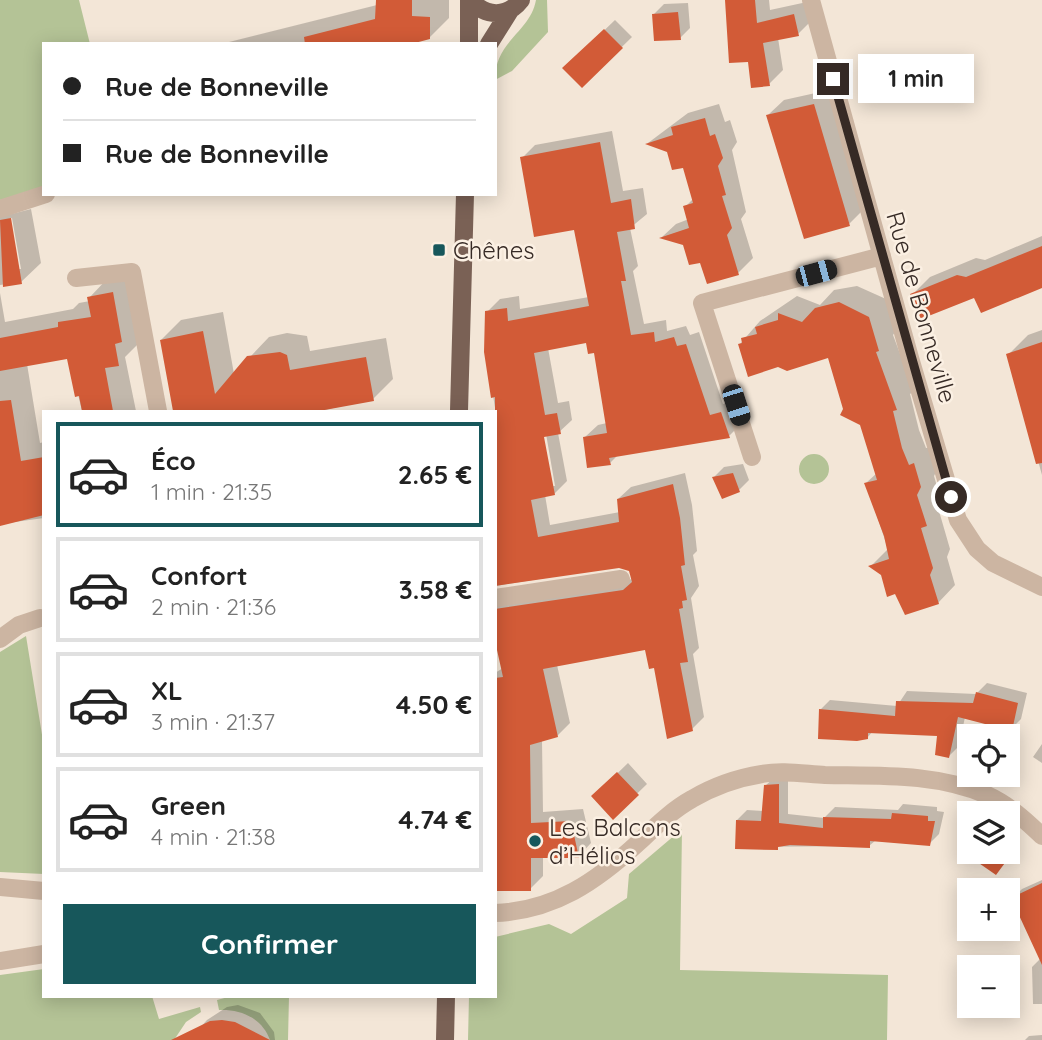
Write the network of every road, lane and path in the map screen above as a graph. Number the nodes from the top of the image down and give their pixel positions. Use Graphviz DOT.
graph roads {
  1 [pos="470,0"];
  2 [pos="811,0"];
  3 [pos="516,5"];
  4 [pos="469,42"];
  5 [pos="490,42"];
  6 [pos="42,195"];
  7 [pos="465,196"];
  8 [pos="0,209"];
  9 [pos="882,256"];
  10 [pos="76,278"];
  11 [pos="158,410"];
  12 [pos="459,410"];
  13 [pos="752,457"];
  14 [pos="621,579"];
  15 [pos="1042,587"];
  16 [pos="497,598"];
  17 [pos="42,616"];
  18 [pos="0,639"];
  19 [pos="1042,836"];
  20 [pos="0,887"];
  21 [pos="42,891"];
  22 [pos="497,913"];
  23 [pos="42,954"];
  24 [pos="0,961"];
  25 [pos="446,998"];
  26 [pos="445,1040"];
  1 -- 3 [label="main road"];
  1 -- 4 [label="main road"];
  2 -- 9 [label="street, Rue de Bonneville"];
  3 -- 5 [label="main road"];
  6 -- 8 [label="street"];
  7 -- 12 [label="main road"];
  9 -- 13 [label="street"];
  9 -- 15 [label="street, Rue de Bonneville"];
  10 -- 11 [label="street"];
  14 -- 16 [label="street"];
  17 -- 18 [label="street"];
  19 -- 22 [label="street"];
  20 -- 21 [label="street"];
  23 -- 24 [label="street"];
  25 -- 26 [label="main road"];
}
